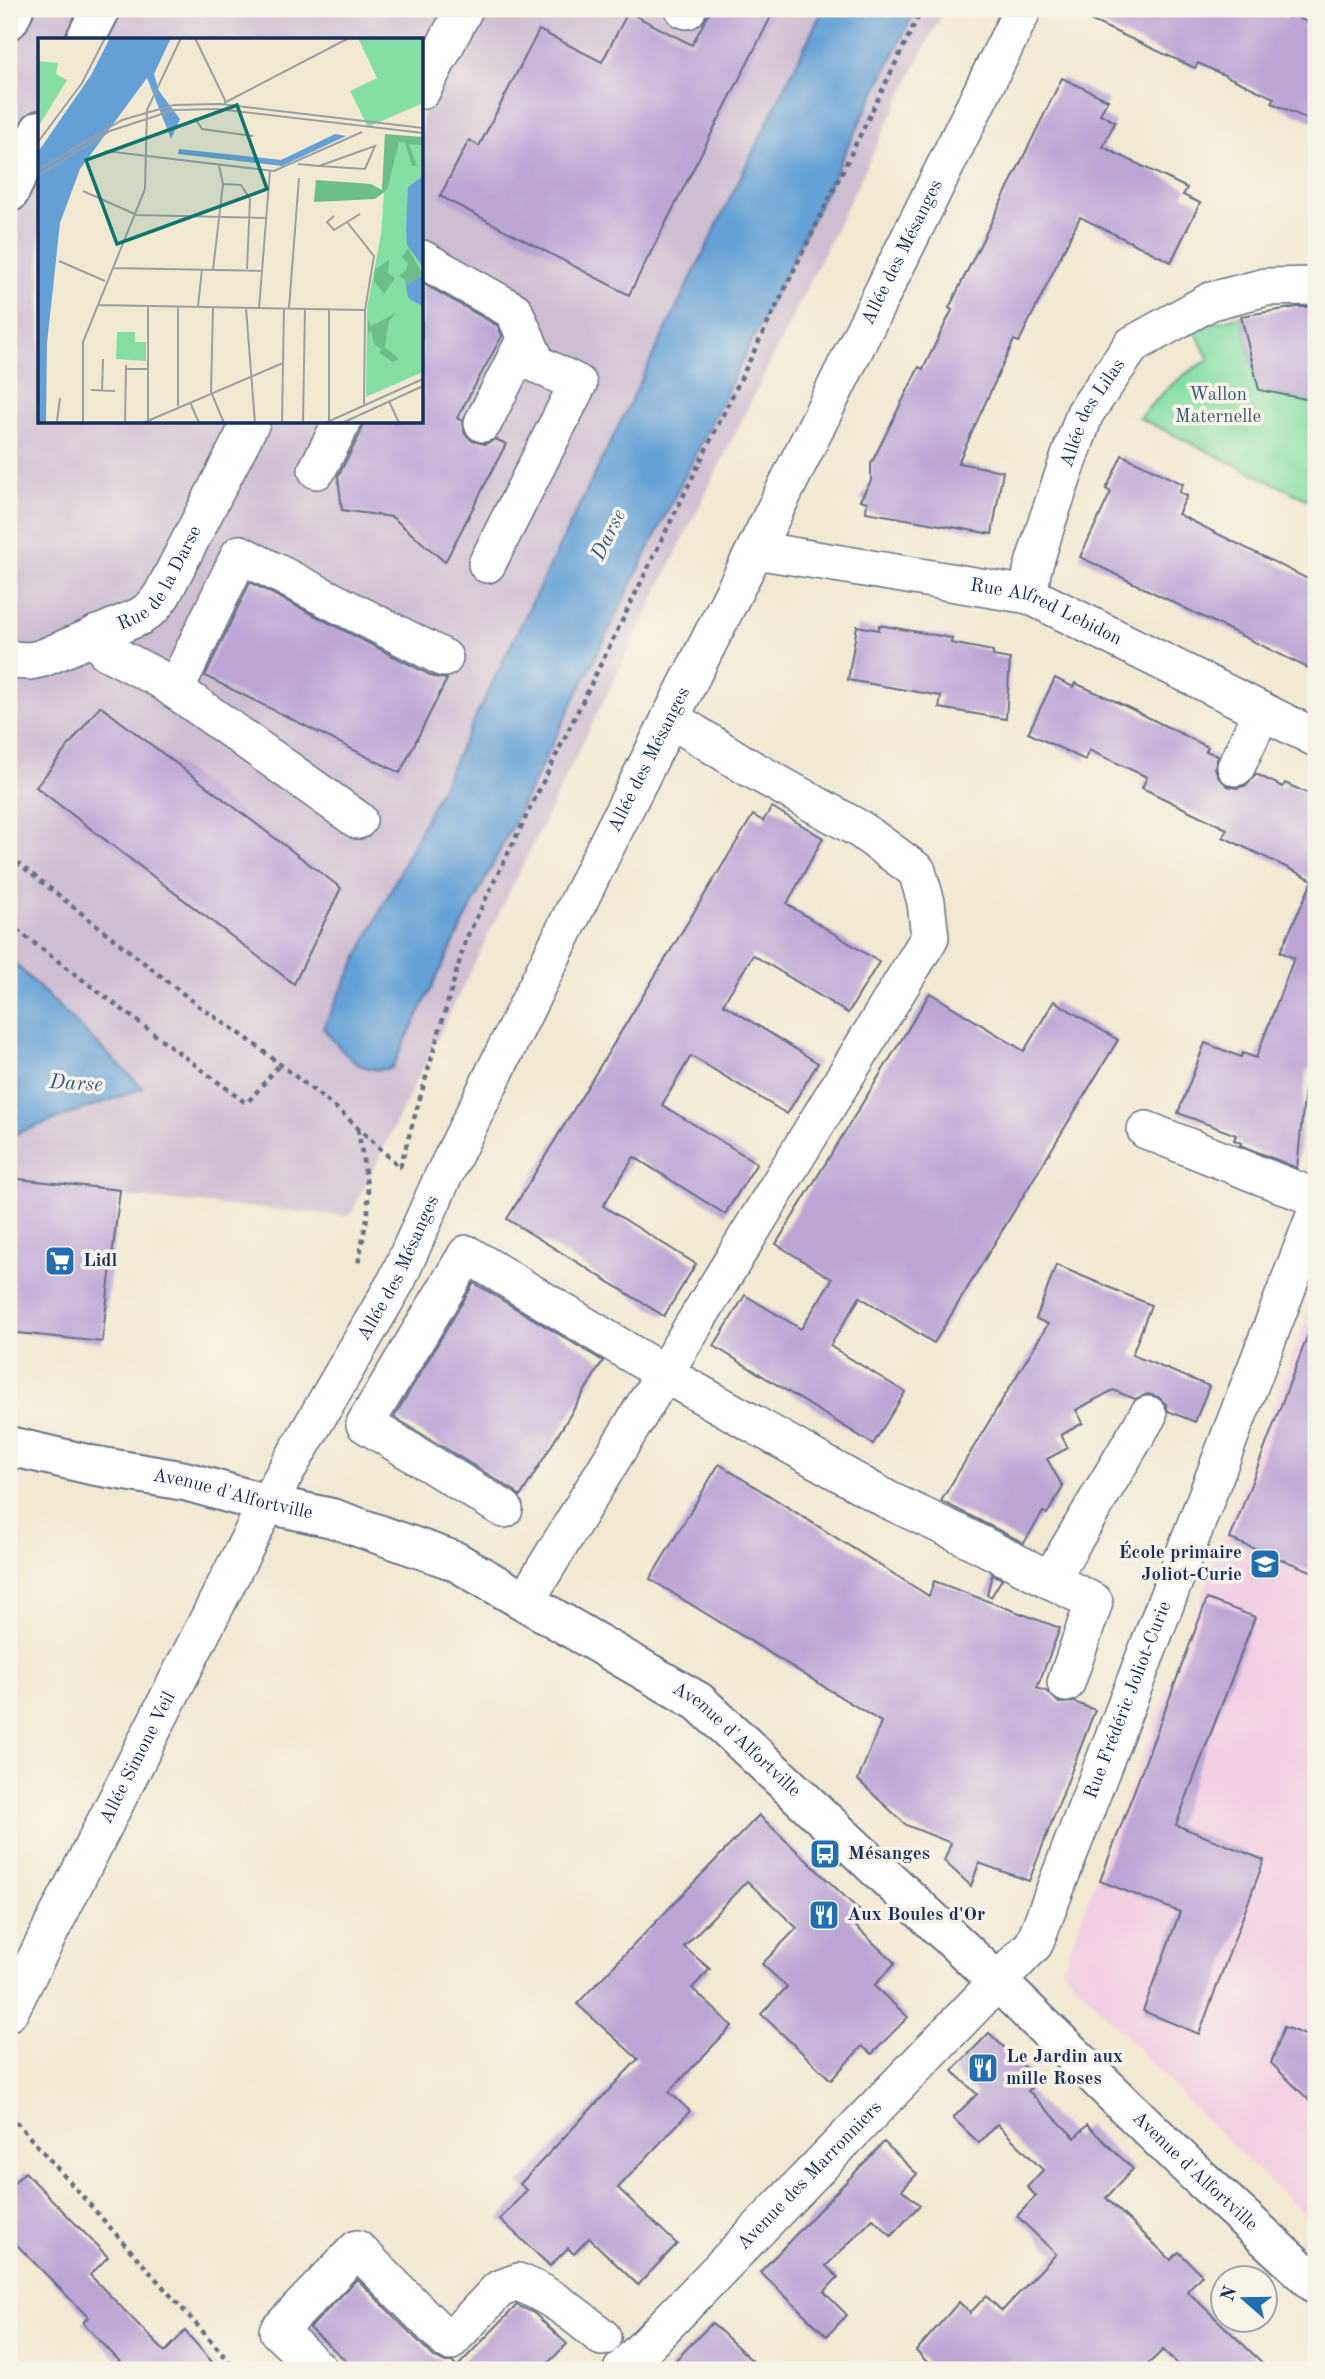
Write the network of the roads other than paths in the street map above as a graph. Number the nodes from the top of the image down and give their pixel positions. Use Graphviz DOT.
graph roads {
  1 [pos="14,9"];
  2 [pos="101,9"];
  3 [pos="464,9"];
  4 [pos="1023,9"];
  5 [pos="9,20"];
  6 [pos="86,38"];
  7 [pos="424,86"];
  8 [pos="38,134"];
  9 [pos="9,193"];
  10 [pos="424,263"];
  11 [pos="1316,286"];
  12 [pos="526,338"];
  13 [pos="483,423"];
  14 [pos="250,424"];
  15 [pos="341,424"];
  16 [pos="317,470"];
  17 [pos="755,551"];
  18 [pos="487,564"];
  19 [pos="1029,595"];
  20 [pos="97,634"];
  21 [pos="444,658"];
  22 [pos="9,660"];
  23 [pos="175,690"];
  24 [pos="1262,711"];
  25 [pos="670,718"];
  26 [pos="1316,738"];
  27 [pos="1236,767"];
  28 [pos="358,820"];
  29 [pos="1146,1130"];
  30 [pos="1316,1198"];
  31 [pos="1316,1213"];
  32 [pos="663,1373"];
  33 [pos="1148,1415"];
  34 [pos="9,1446"];
  35 [pos="267,1504"];
  36 [pos="504,1509"];
  37 [pos="1050,1580"];
  38 [pos="526,1600"];
  39 [pos="1066,1684"];
  40 [pos="999,1983"];
  41 [pos="9,2012"];
  42 [pos="1316,2284"];
  43 [pos="602,2337"];
  44 [pos="319,2370"];
  45 [pos="622,2370"];
  1 -- 5 [label="main road"];
  2 -- 6 [label="main road"];
  3 -- 7 [label="street"];
  4 -- 17 [label="street, Allée des Mésanges"];
  8 -- 9 [label="main road"];
  10 -- 12 [label="street"];
  11 -- 19 [label="street, Allée des Lilas"];
  12 -- 13 [label="street"];
  12 -- 18 [label="street"];
  14 -- 20 [label="street, Rue de la Darse"];
  15 -- 16 [label="street"];
  17 -- 19 [label="street, Rue Alfred Lebidon"];
  17 -- 25 [label="street, Allée des Mésanges"];
  19 -- 24 [label="street, Rue Alfred Lebidon"];
  20 -- 22 [label="street, Rue de la Darse"];
  20 -- 23 [label="street"];
  21 -- 23 [label="street"];
  23 -- 28 [label="street"];
  24 -- 26 [label="street, Rue Alfred Lebidon"];
  24 -- 27 [label="street"];
  25 -- 32 [label="street"];
  25 -- 35 [label="street, Allée des Mésanges"];
  29 -- 30 [label="street"];
  31 -- 40 [label="street, Rue Frédéric Joliot-Curie"];
  32 -- 36 [label="street"];
  32 -- 37 [label="street"];
  32 -- 38 [label="street"];
  33 -- 37 [label="street"];
  34 -- 35 [label="main road, Avenue d'Alfortville"];
  35 -- 38 [label="main road, Avenue d'Alfortville"];
  35 -- 41 [label="street, Allée Simone Veil"];
  37 -- 39 [label="street"];
  38 -- 40 [label="main road, Avenue d'Alfortville"];
  40 -- 42 [label="main road, Avenue d'Alfortville"];
  40 -- 45 [label="street, Avenue des Marronniers"];
  43 -- 44 [label="street"];
}
